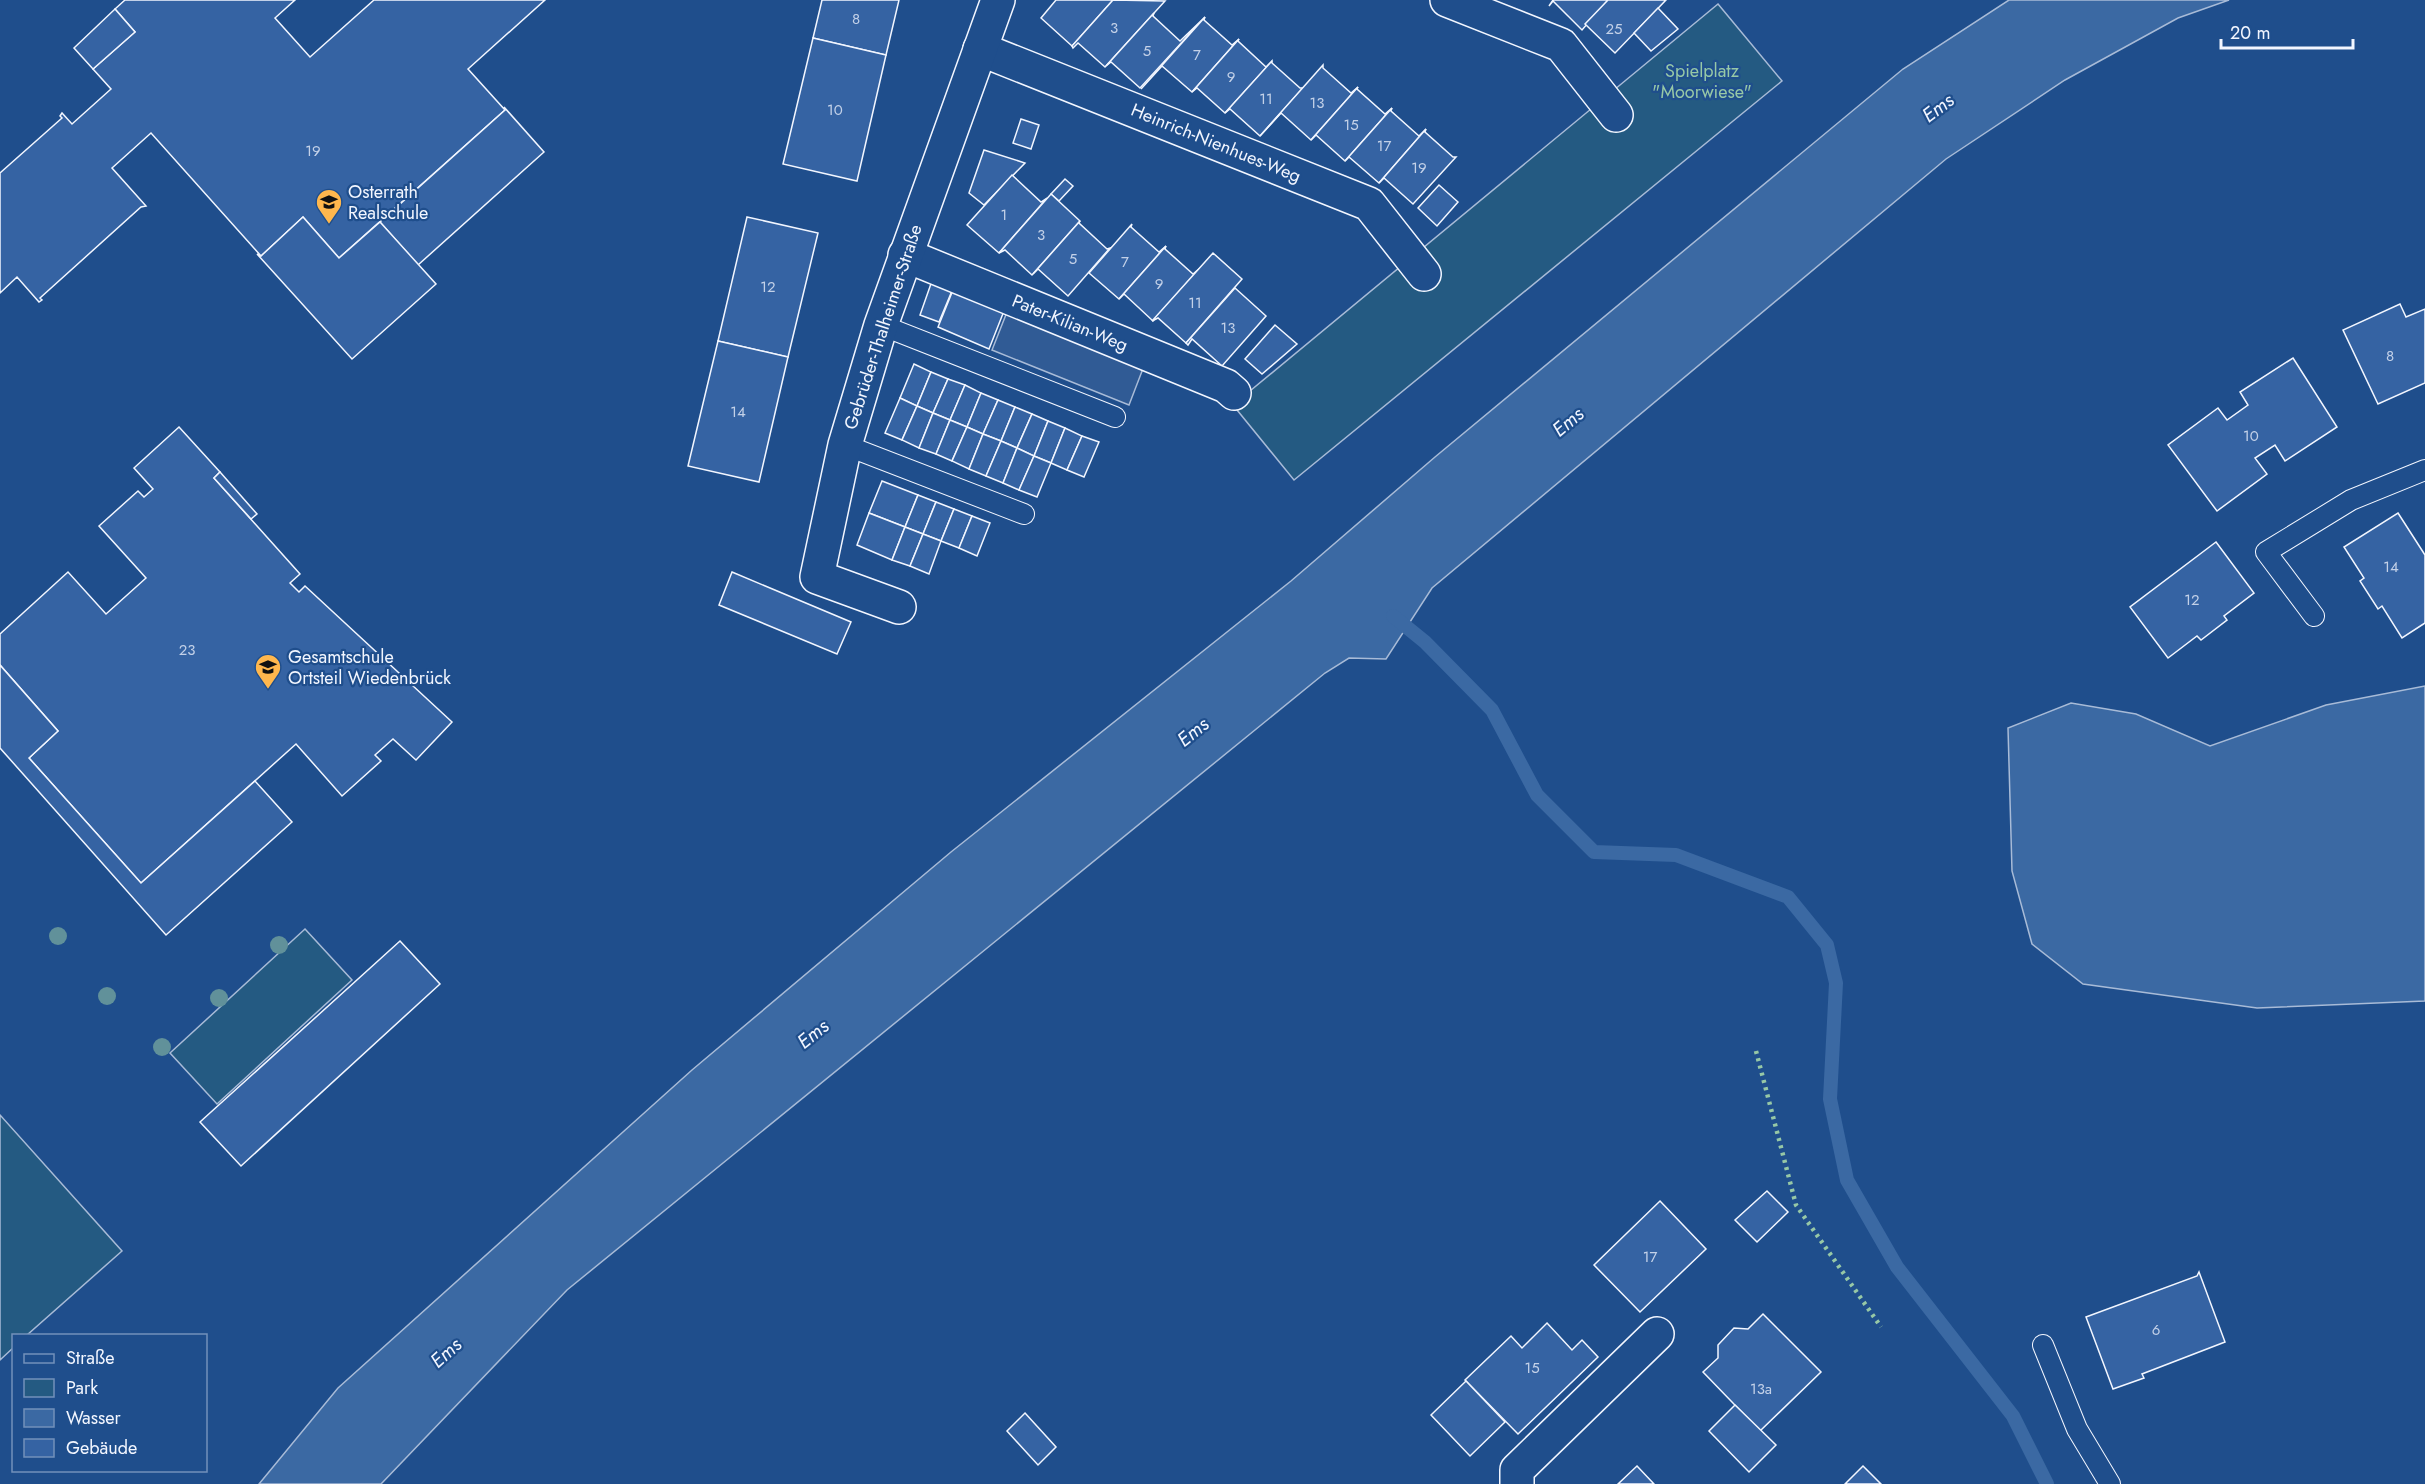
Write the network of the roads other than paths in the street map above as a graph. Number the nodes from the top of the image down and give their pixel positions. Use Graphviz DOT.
graph roads {
  1 [pos="998,0"];
  2 [pos="1447,0"];
  3 [pos="980,49"];
  4 [pos="1616,115"];
  5 [pos="905,255"];
  6 [pos="1424,274"];
  7 [pos="881,325"];
  8 [pos="1234,393"];
  9 [pos="1115,417"];
  10 [pos="845,445"];
  11 [pos="2425,470"];
  12 [pos="1024,514"];
  13 [pos="899,607"];
  14 [pos="2314,616"];
  15 [pos="1657,1334"];
  16 [pos="2043,1345"];
  17 [pos="1517,1484"];
  18 [pos="2110,1484"];
  1 -- 3 [label="street, Gebrüder-Thalheimer-Straße"];
  2 -- 4 [label="street"];
  3 -- 5 [label="street, Gebrüder-Thalheimer-Straße"];
  3 -- 6 [label="street, Heinrich-Nienhues-Weg"];
  5 -- 7 [label="street, Gebrüder-Thalheimer-Straße"];
  5 -- 8 [label="street, Pater-Kilian-Weg"];
  7 -- 9 [label="lane"];
  7 -- 10 [label="street, Gebrüder-Thalheimer-Straße"];
  10 -- 12 [label="lane"];
  10 -- 13 [label="street, Gebrüder-Thalheimer-Straße"];
  11 -- 14 [label="lane"];
  15 -- 17 [label="street"];
  16 -- 18 [label="lane"];
}
